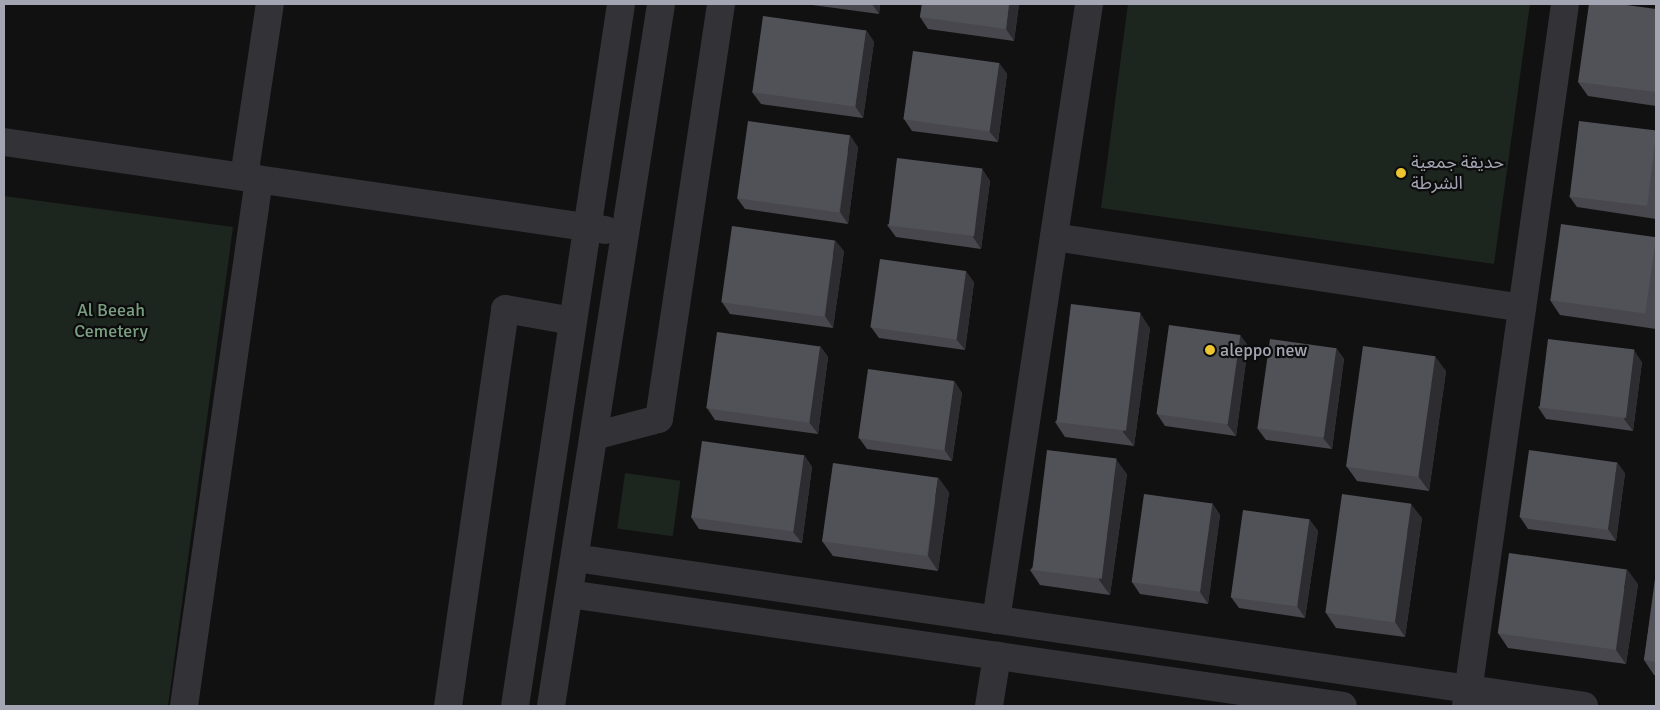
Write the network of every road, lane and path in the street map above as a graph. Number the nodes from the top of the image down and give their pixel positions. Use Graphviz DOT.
graph roads {
  1 [pos="270,4"];
  2 [pos="621,4"];
  3 [pos="661,4"];
  4 [pos="721,4"];
  5 [pos="1089,4"];
  6 [pos="1565,4"];
  7 [pos="4,142"];
  8 [pos="252,178"];
  9 [pos="588,227"];
  10 [pos="625,232"];
  11 [pos="1054,237"];
  12 [pos="1522,308"];
  13 [pos="573,322"];
  14 [pos="594,436"];
  15 [pos="575,558"];
  16 [pos="569,594"];
  17 [pos="996,620"];
  18 [pos="996,656"];
  19 [pos="1467,698"];
  20 [pos="184,706"];
  21 [pos="448,706"];
  22 [pos="515,706"];
  23 [pos="551,706"];
  24 [pos="989,706"];
  25 [pos="1343,706"];
  26 [pos="1584,706"];
  1 -- 8 [label="street"];
  2 -- 9 [label="street"];
  3 -- 10 [label="street"];
  4 -- 14 [label="street"];
  5 -- 11 [label="street"];
  6 -- 12 [label="street"];
  7 -- 8 [label="street"];
  8 -- 9 [label="street"];
  8 -- 20 [label="street"];
  9 -- 10 [label="street"];
  9 -- 13 [label="street"];
  10 -- 14 [label="street"];
  11 -- 12 [label="street"];
  11 -- 17 [label="street"];
  12 -- 19 [label="street"];
  13 -- 21 [label="street"];
  13 -- 22 [label="street"];
  14 -- 15 [label="street"];
  15 -- 16 [label="street"];
  15 -- 17 [label="street"];
  16 -- 18 [label="street"];
  16 -- 23 [label="street"];
  17 -- 19 [label="street"];
  18 -- 24 [label="street"];
  18 -- 25 [label="street"];
  19 -- 26 [label="street"];
}
